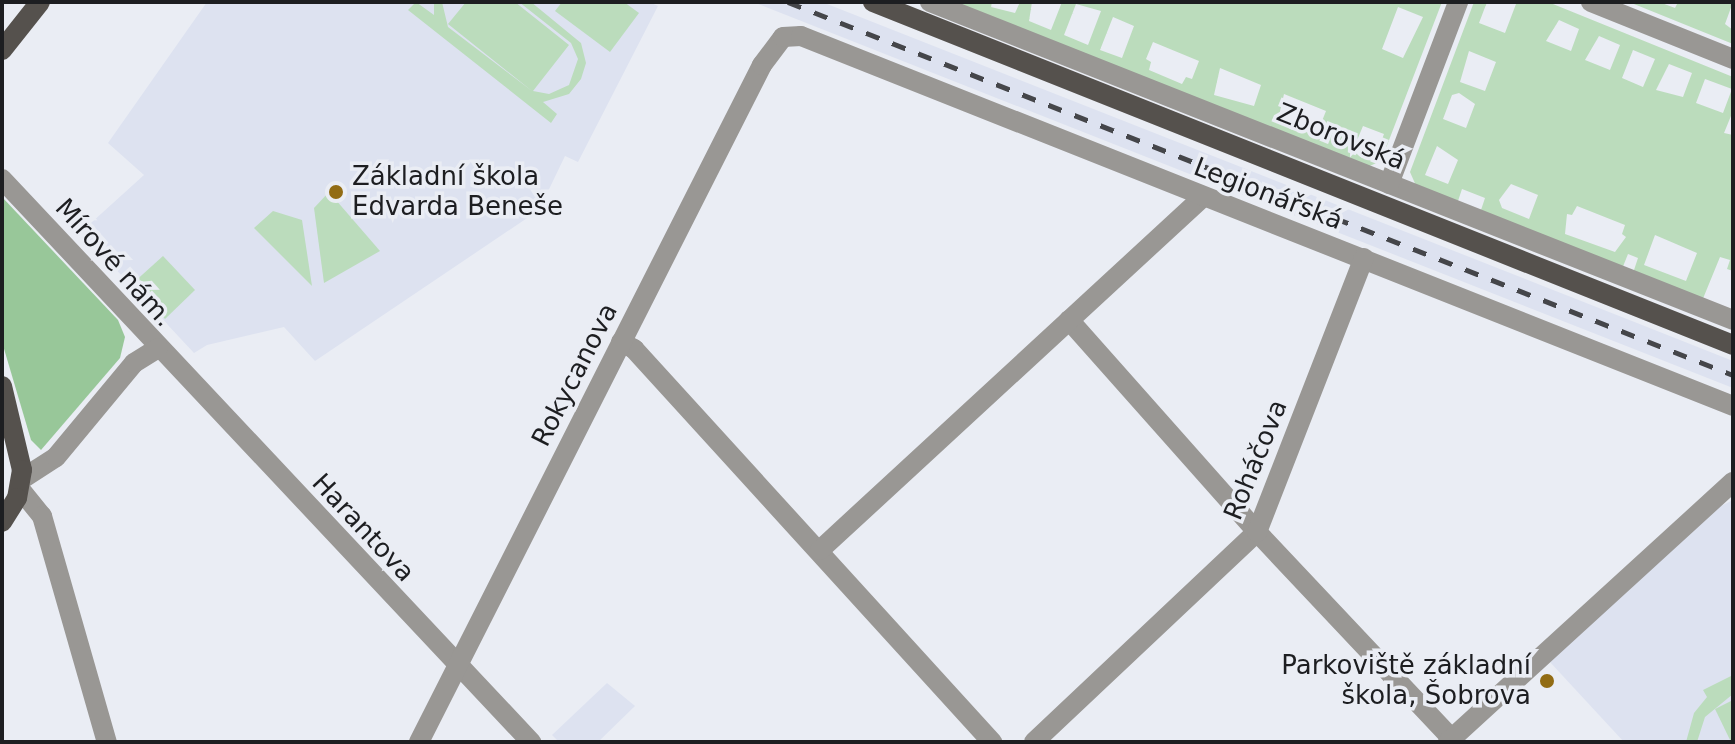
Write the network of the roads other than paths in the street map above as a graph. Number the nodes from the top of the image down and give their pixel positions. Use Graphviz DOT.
graph roads {
  1 [pos="40,2"];
  2 [pos="873,2"];
  3 [pos="930,2"];
  4 [pos="1458,2"];
  5 [pos="1591,2"];
  6 [pos="783,37"];
  7 [pos="2,50"];
  8 [pos="1733,59"];
  9 [pos="2,179"];
  10 [pos="1389,184"];
  11 [pos="1203,197"];
  12 [pos="1364,258"];
  13 [pos="1069,320"];
  14 [pos="1733,320"];
  15 [pos="621,342"];
  16 [pos="1733,345"];
  17 [pos="158,348"];
  18 [pos="2,386"];
  19 [pos="1733,406"];
  20 [pos="1733,482"];
  21 [pos="21,484"];
  22 [pos="2,522"];
  23 [pos="1257,532"];
  24 [pos="820,550"];
  25 [pos="456,664"];
  26 [pos="1451,741"];
  27 [pos="107,742"];
  28 [pos="419,742"];
  29 [pos="531,742"];
  30 [pos="992,742"];
  31 [pos="1034,742"];
  1 -- 7 [label="main road"];
  2 -- 16 [label="main road"];
  3 -- 10 [label="street, Zborovská"];
  4 -- 10 [label="street"];
  5 -- 8 [label="street"];
  6 -- 11 [label="street, Legionářská"];
  6 -- 15 [label="street, Rokycanova"];
  9 -- 17 [label="street, Mírové nám."];
  10 -- 14 [label="street, Zborovská"];
  11 -- 12 [label="street, Legionářská"];
  11 -- 13 [label="street"];
  12 -- 19 [label="street, Legionářská"];
  12 -- 23 [label="street, Roháčova"];
  13 -- 23 [label="street"];
  13 -- 24 [label="street"];
  15 -- 24 [label="street"];
  15 -- 25 [label="street, Rokycanova"];
  17 -- 21 [label="street, Mírové nám."];
  17 -- 25 [label="street, Harantova"];
  18 -- 21 [label="main road"];
  20 -- 26 [label="street"];
  21 -- 22 [label="main road, Mírové nám."];
  21 -- 27 [label="street"];
  23 -- 26 [label="street"];
  23 -- 31 [label="street, Roháčova"];
  24 -- 30 [label="street"];
  25 -- 28 [label="street, Rokycanova"];
  25 -- 29 [label="street, Harantova"];
}
